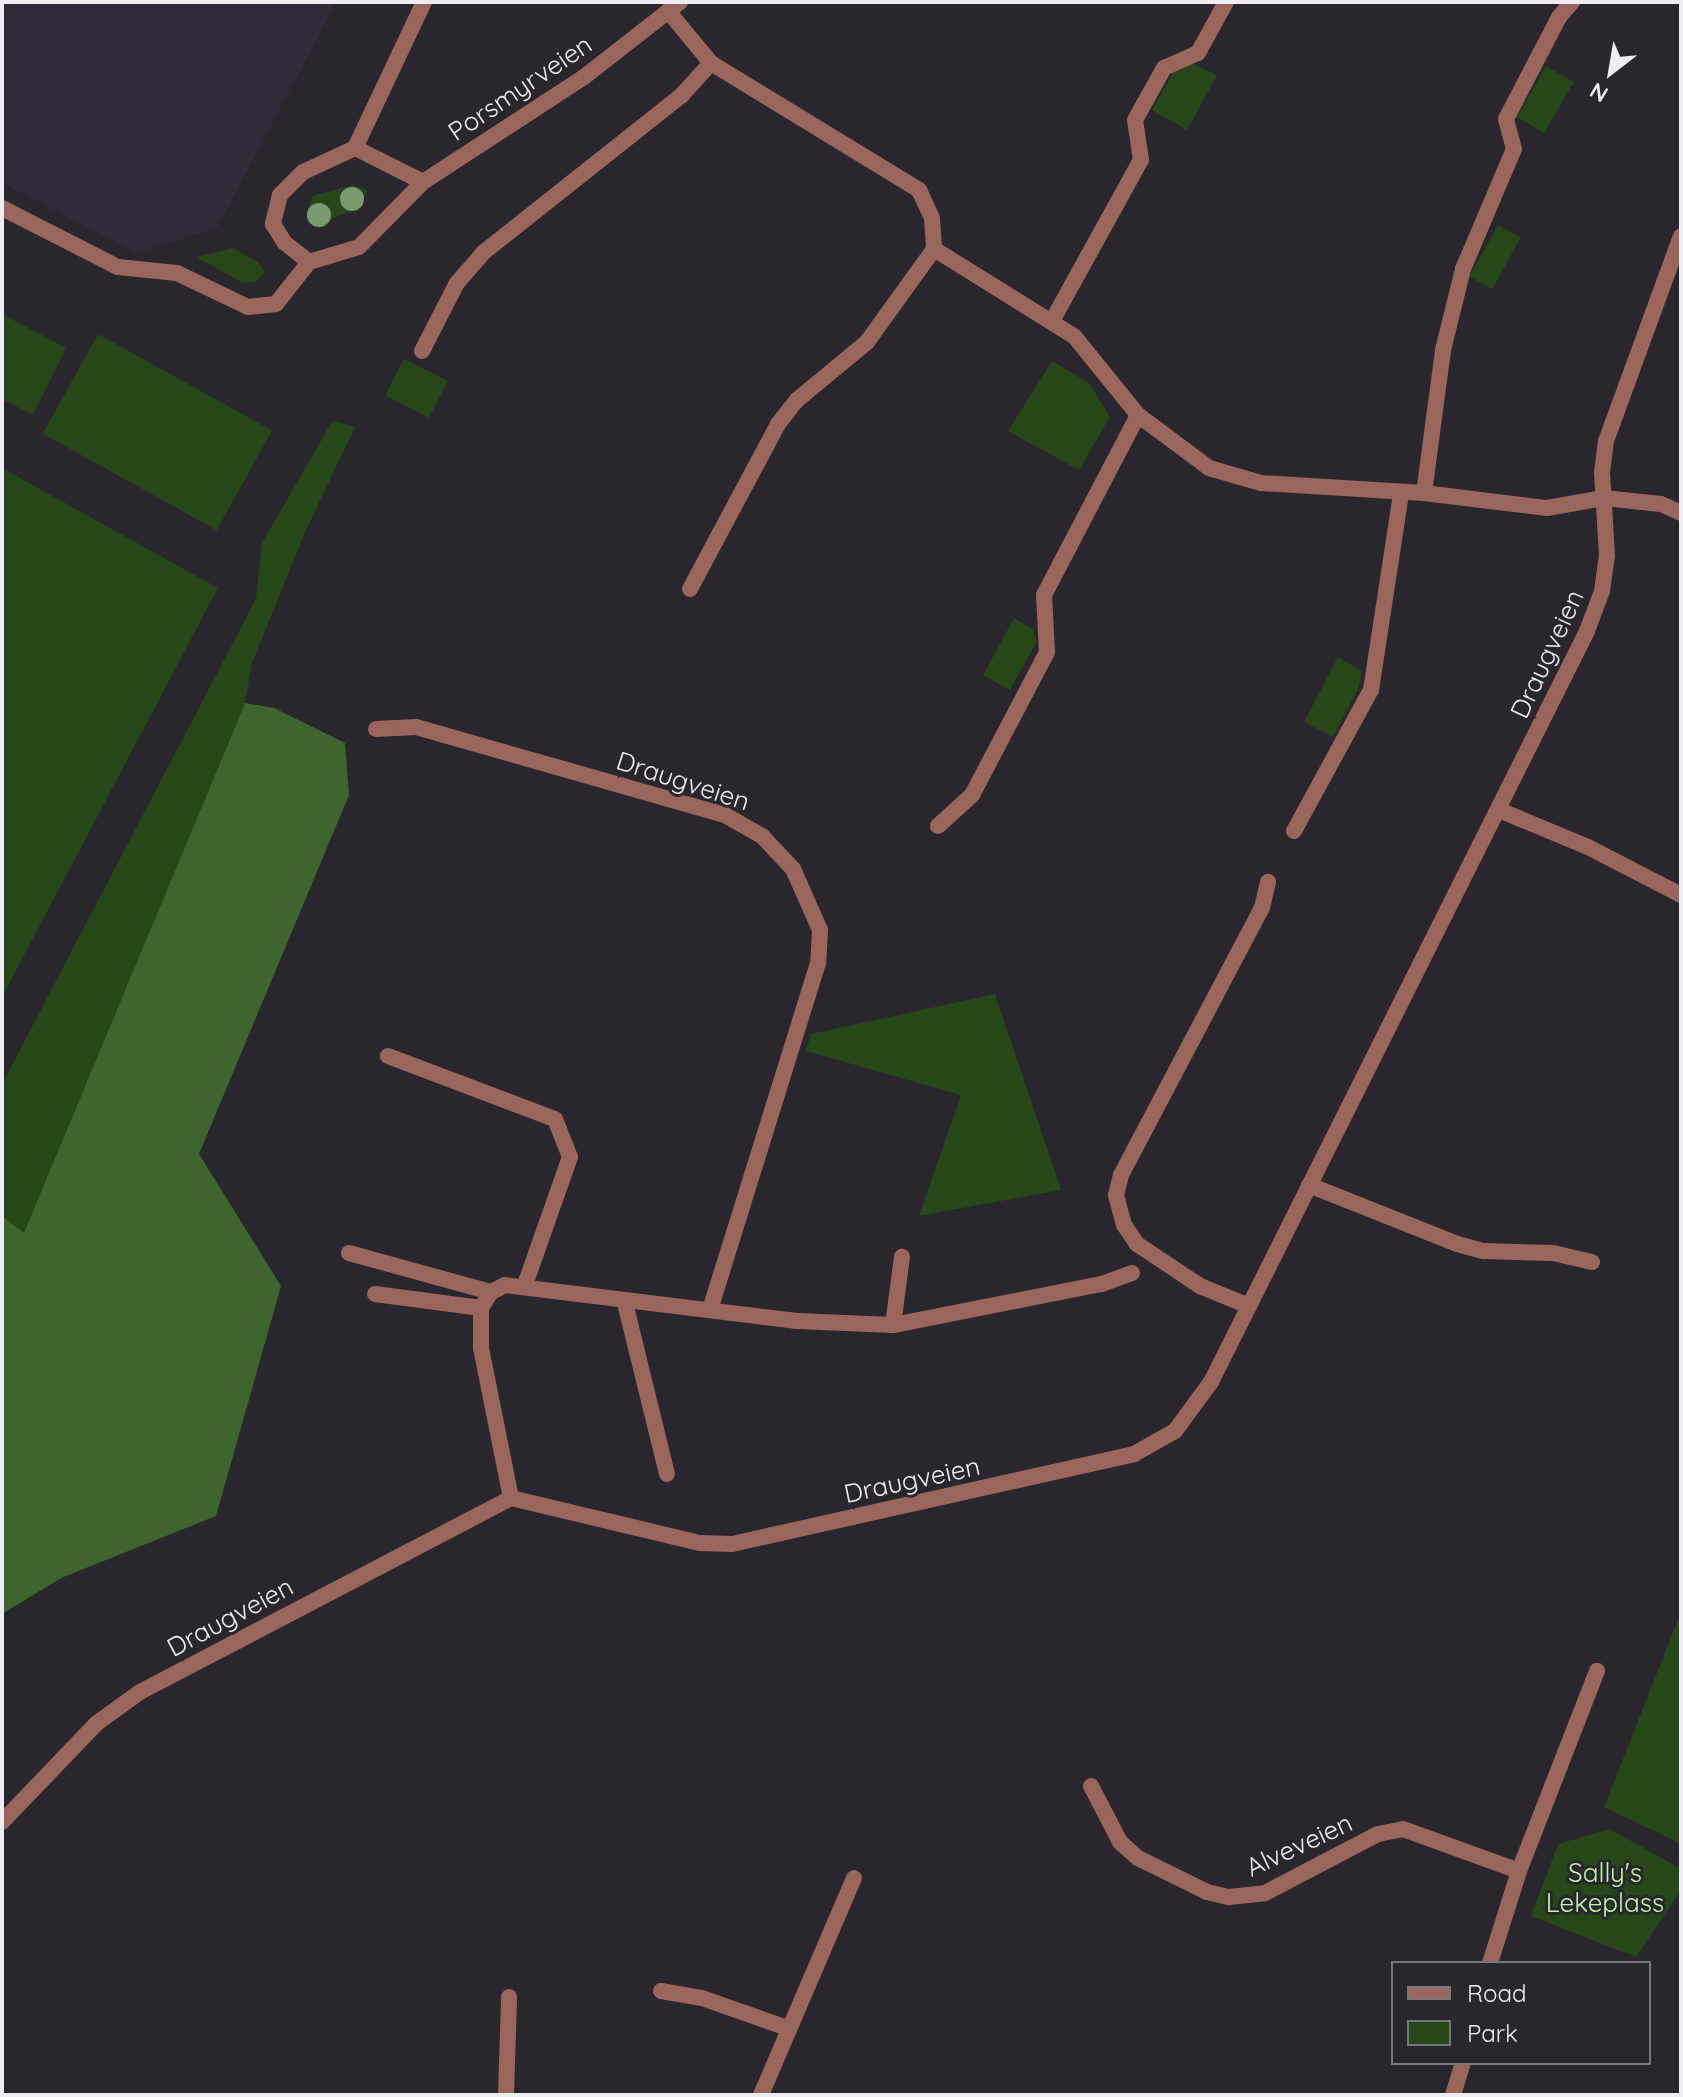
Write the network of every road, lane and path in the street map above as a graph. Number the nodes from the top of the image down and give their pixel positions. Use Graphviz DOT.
graph roads {
  1 [pos="424,2"];
  2 [pos="1226,2"];
  3 [pos="1572,2"];
  4 [pos="674,6"];
  5 [pos="711,63"];
  6 [pos="355,148"];
  7 [pos="423,182"];
  8 [pos="2,208"];
  9 [pos="1681,236"];
  10 [pos="934,249"];
  11 [pos="309,262"];
  12 [pos="1052,321"];
  13 [pos="422,351"];
  14 [pos="1138,415"];
  15 [pos="1401,493"];
  16 [pos="1424,493"];
  17 [pos="1604,498"];
  18 [pos="1681,513"];
  19 [pos="690,589"];
  20 [pos="376,729"];
  21 [pos="1499,810"];
  22 [pos="938,826"];
  23 [pos="1294,831"];
  24 [pos="1268,882"];
  25 [pos="1681,895"];
  26 [pos="388,1056"];
  27 [pos="1309,1185"];
  28 [pos="349,1253"];
  29 [pos="902,1257"];
  30 [pos="1592,1262"];
  31 [pos="1132,1273"];
  32 [pos="525,1285"];
  33 [pos="491,1292"];
  34 [pos="375,1294"];
  35 [pos="625,1303"];
  36 [pos="1249,1306"];
  37 [pos="711,1307"];
  38 [pos="481,1308"];
  39 [pos="893,1325"];
  40 [pos="667,1474"];
  41 [pos="511,1498"];
  42 [pos="1597,1671"];
  43 [pos="1091,1786"];
  44 [pos="2,1822"];
  45 [pos="1519,1871"];
  46 [pos="854,1878"];
  47 [pos="1491,1961"];
  48 [pos="661,1991"];
  49 [pos="509,1997"];
  50 [pos="787,2028"];
  51 [pos="1462,2065"];
  52 [pos="506,2095"];
  53 [pos="761,2095"];
  54 [pos="1453,2095"];
  1 -- 6 [label="street"];
  2 -- 12 [label="street"];
  3 -- 16 [label="street"];
  4 -- 5 [label="street"];
  4 -- 7 [label="street, Porsmyrveien"];
  5 -- 10 [label="street"];
  5 -- 13 [label="street"];
  6 -- 7 [label="street"];
  6 -- 11 [label="street"];
  7 -- 11 [label="street, Porsmyrveien"];
  8 -- 11 [label="street"];
  9 -- 17 [label="street, Draugveien"];
  10 -- 12 [label="street"];
  10 -- 19 [label="street"];
  12 -- 14 [label="street"];
  14 -- 15 [label="street"];
  14 -- 22 [label="street"];
  15 -- 16 [label="street"];
  15 -- 23 [label="street"];
  16 -- 17 [label="street"];
  17 -- 18 [label="street"];
  17 -- 21 [label="street, Draugveien"];
  20 -- 37 [label="street, Draugveien"];
  21 -- 25 [label="street"];
  21 -- 27 [label="street, Draugveien"];
  24 -- 36 [label="street"];
  26 -- 32 [label="street"];
  27 -- 30 [label="street"];
  27 -- 36 [label="street, Draugveien"];
  28 -- 33 [label="street"];
  29 -- 39 [label="street"];
  31 -- 39 [label="street"];
  32 -- 33 [label="street"];
  32 -- 35 [label="street"];
  33 -- 38 [label="street"];
  34 -- 38 [label="street"];
  35 -- 37 [label="street"];
  35 -- 40 [label="street"];
  36 -- 41 [label="street, Draugveien"];
  37 -- 39 [label="street"];
  38 -- 41 [label="street"];
  41 -- 44 [label="street, Draugveien"];
  42 -- 45 [label="street"];
  43 -- 45 [label="street, Alveveien"];
  45 -- 47 [label="street"];
  46 -- 50 [label="street"];
  48 -- 50 [label="street"];
  49 -- 52 [label="street"];
  50 -- 53 [label="street"];
  51 -- 54 [label="street"];
}
